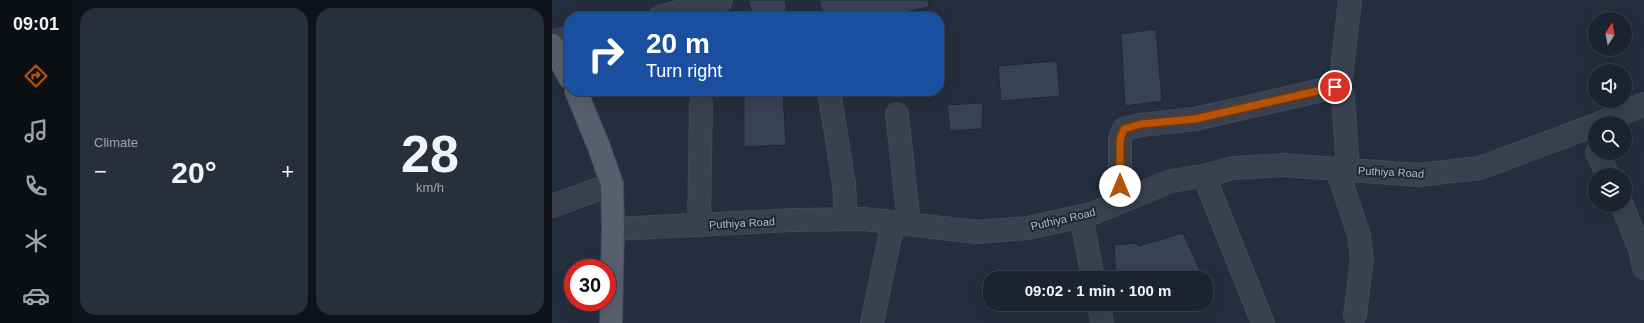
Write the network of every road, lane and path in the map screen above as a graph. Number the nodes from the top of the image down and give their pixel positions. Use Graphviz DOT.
graph roads {
  1 [pos="721,0"];
  2 [pos="1350,0"];
  3 [pos="678,12"];
  4 [pos="564,39"];
  5 [pos="552,41"];
  6 [pos="552,45"];
  7 [pos="564,68"];
  8 [pos="578,96"];
  9 [pos="830,96"];
  10 [pos="1343,96"];
  11 [pos="701,104"];
  12 [pos="1644,104"];
  13 [pos="897,114"];
  14 [pos="1616,116"];
  15 [pos="1588,128"];
  16 [pos="1342,170"];
  17 [pos="1204,176"];
  18 [pos="612,184"];
  19 [pos="1120,202"];
  20 [pos="552,206"];
  21 [pos="1625,212"];
  22 [pos="1081,216"];
  23 [pos="846,219"];
  24 [pos="901,223"];
  25 [pos="699,225"];
  26 [pos="613,229"];
  27 [pos="1644,268"];
  28 [pos="1093,271"];
  29 [pos="1100,311"];
  30 [pos="1356,315"];
  31 [pos="610,323"];
  32 [pos="872,323"];
  33 [pos="1102,323"];
  34 [pos="1263,323"];
  1 -- 3 [label="street"];
  2 -- 19 [label="street"];
  4 -- 5 [label="street"];
  6 -- 7 [label="main road"];
  8 -- 18 [label="main road"];
  9 -- 23 [label="street"];
  10 -- 16 [label="street"];
  11 -- 25 [label="street"];
  12 -- 14 [label="street, Puthiya Road"];
  13 -- 24 [label="street"];
  15 -- 16 [label="street, Puthiya Road"];
  16 -- 17 [label="street, Puthiya Road"];
  16 -- 30 [label="street"];
  17 -- 19 [label="street, Puthiya Road"];
  17 -- 34 [label="street"];
  18 -- 20 [label="street"];
  18 -- 26 [label="main road"];
  19 -- 22 [label="street, Puthiya Road"];
  21 -- 27 [label="street"];
  22 -- 24 [label="street, Puthiya Road"];
  22 -- 28 [label="street"];
  23 -- 24 [label="street, Puthiya Road"];
  23 -- 25 [label="street, Puthiya Road"];
  24 -- 32 [label="street"];
  25 -- 26 [label="street, Puthiya Road"];
  26 -- 31 [label="main road"];
  29 -- 33 [label="street"];
}
